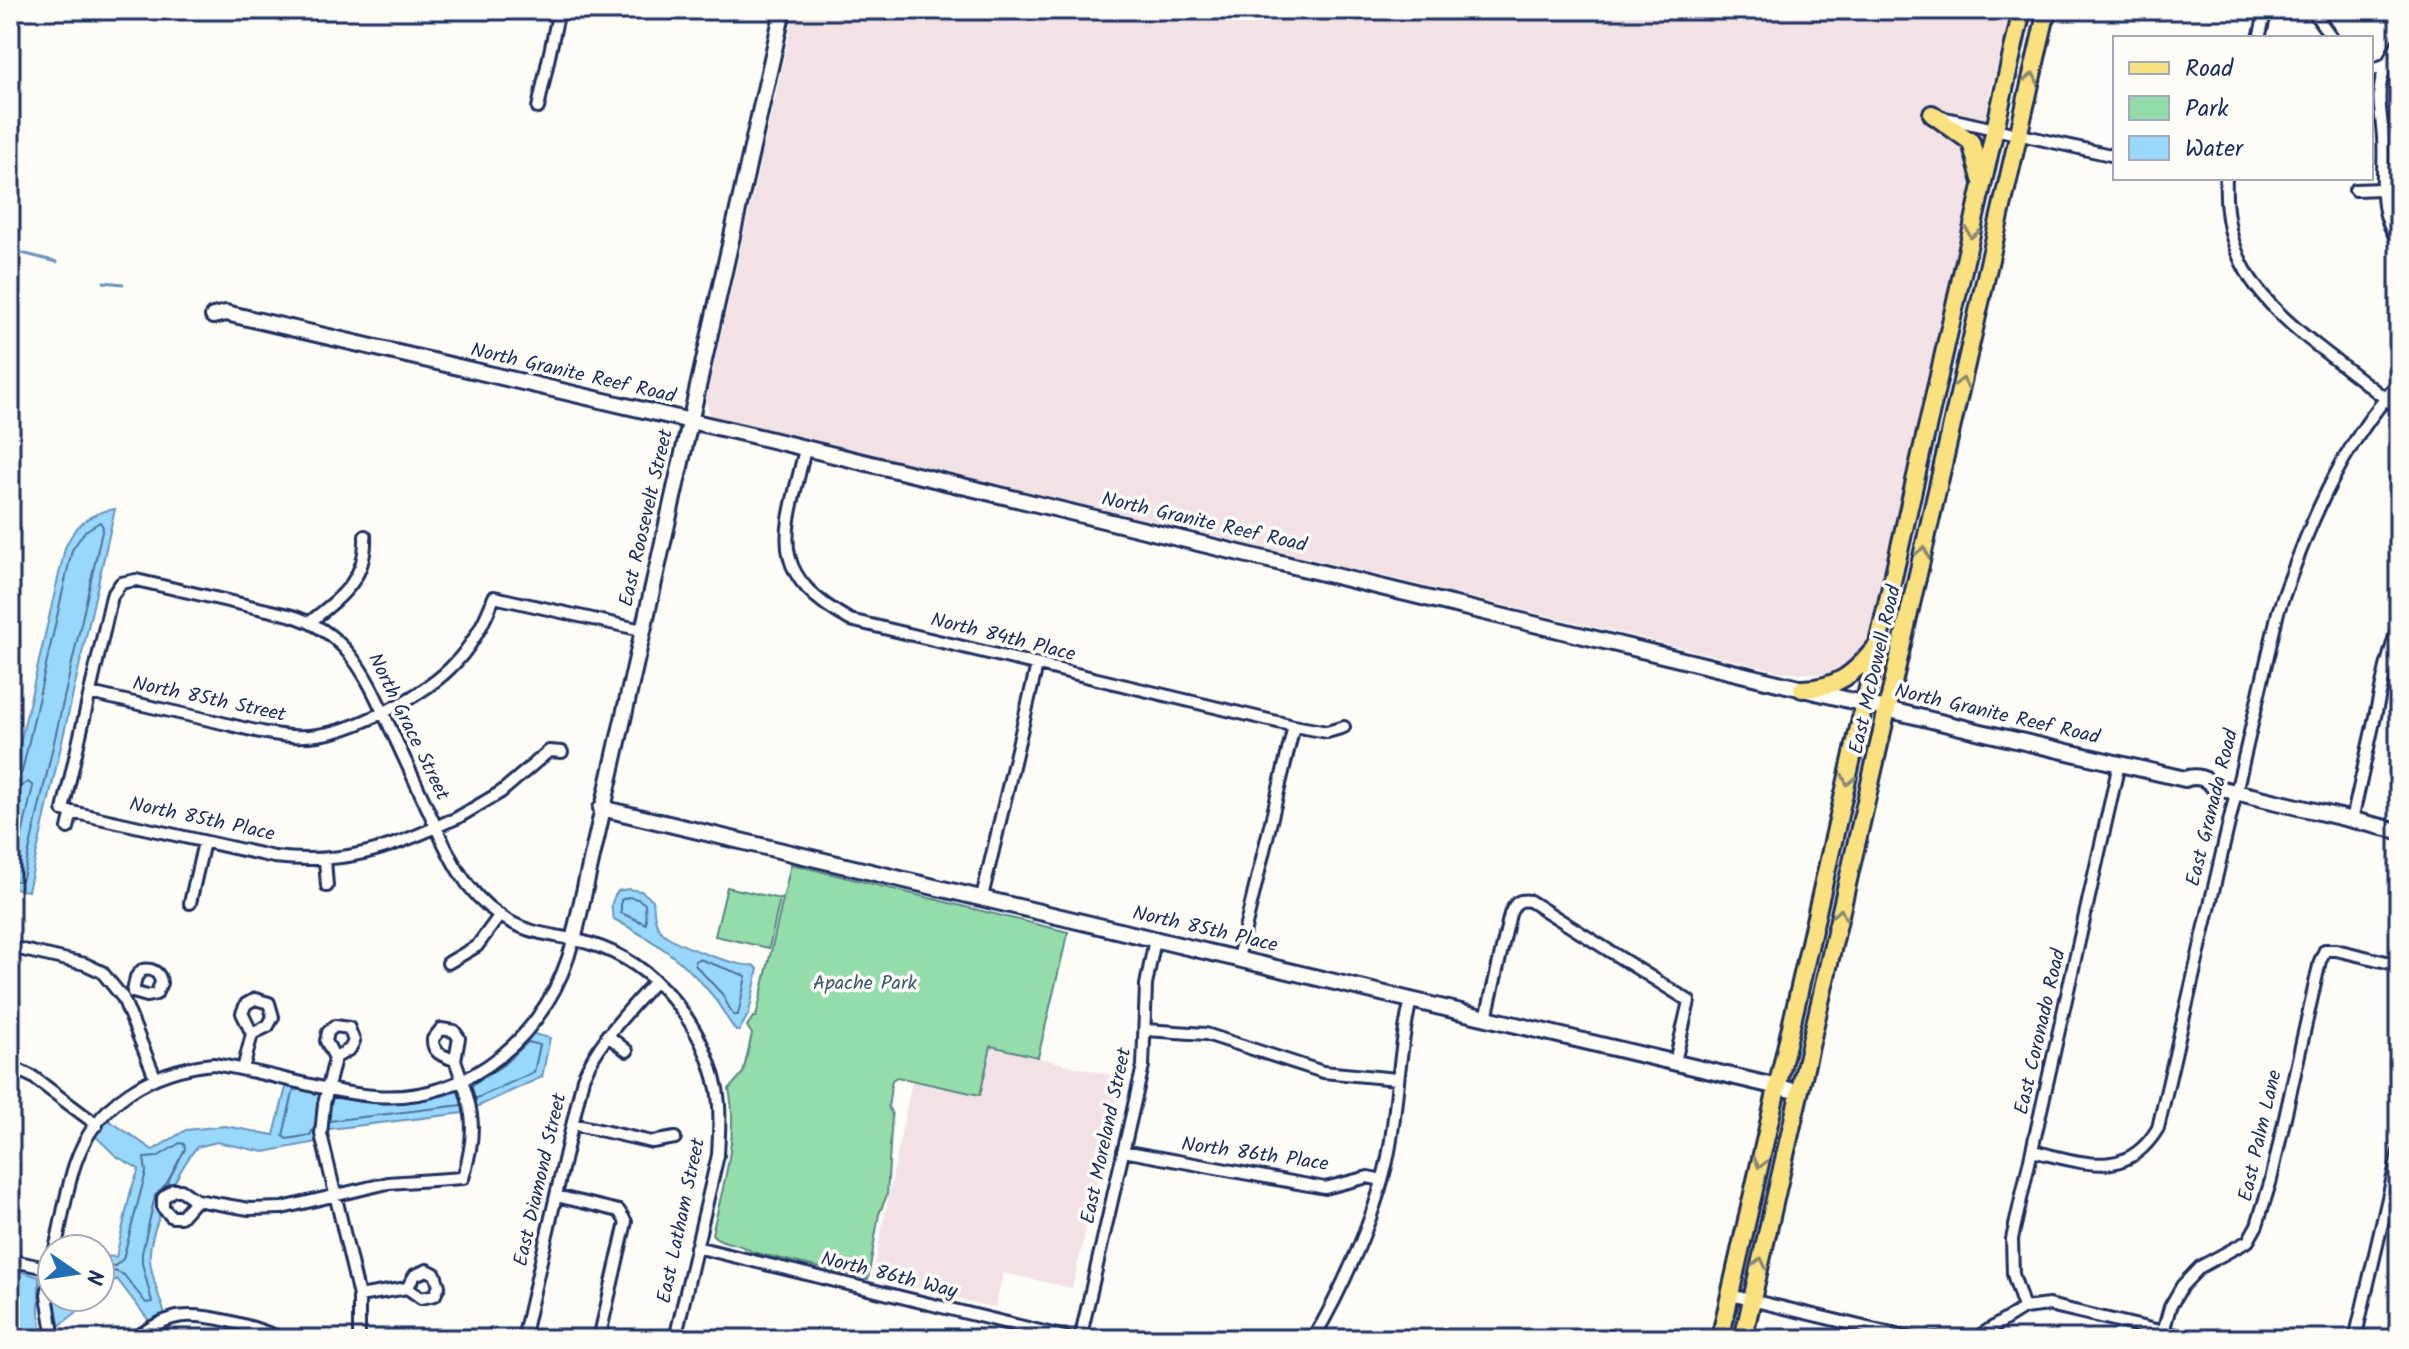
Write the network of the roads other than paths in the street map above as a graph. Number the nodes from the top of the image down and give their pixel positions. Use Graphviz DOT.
graph roads {
  1 [pos="559,10"];
  2 [pos="783,10"];
  3 [pos="2020,10"];
  4 [pos="2047,10"];
  5 [pos="2266,10"];
  6 [pos="2312,10"];
  7 [pos="2260,36"];
  8 [pos="2331,36"];
  9 [pos="2399,41"];
  10 [pos="2386,64"];
  11 [pos="2373,70"];
  12 [pos="2373,100"];
  13 [pos="2379,107"];
  14 [pos="538,108"];
  15 [pos="1932,114"];
  16 [pos="1995,129"];
  17 [pos="2019,134"];
  18 [pos="2113,156"];
  19 [pos="2222,180"];
  20 [pos="1983,185"];
  21 [pos="2381,189"];
  22 [pos="2355,190"];
  23 [pos="2399,199"];
  24 [pos="2384,202"];
  25 [pos="2399,242"];
  26 [pos="213,316"];
  27 [pos="2399,383"];
  28 [pos="2386,399"];
  29 [pos="2399,409"];
  30 [pos="689,422"];
  31 [pos="1928,428"];
  32 [pos="1951,433"];
  33 [pos="805,449"];
  34 [pos="365,536"];
  35 [pos="310,622"];
  36 [pos="2399,622"];
  37 [pos="642,630"];
  38 [pos="1879,643"];
  39 [pos="1037,665"];
  40 [pos="1802,689"];
  41 [pos="90,693"];
  42 [pos="1866,704"];
  43 [pos="1887,709"];
  44 [pos="383,713"];
  45 [pos="1294,726"];
  46 [pos="1344,727"];
  47 [pos="562,752"];
  48 [pos="2119,764"];
  49 [pos="2235,792"];
  50 [pos="601,808"];
  51 [pos="68,811"];
  52 [pos="2352,820"];
  53 [pos="68,828"];
  54 [pos="436,828"];
  55 [pos="2399,831"];
  56 [pos="204,842"];
  57 [pos="325,860"];
  58 [pos="327,886"];
  59 [pos="982,897"];
  60 [pos="190,903"];
  61 [pos="500,915"];
  62 [pos="1155,939"];
  63 [pos="573,941"];
  64 [pos="10,947"];
  65 [pos="1809,953"];
  66 [pos="1830,957"];
  67 [pos="1238,958"];
  68 [pos="448,963"];
  69 [pos="2399,965"];
  70 [pos="655,981"];
  71 [pos="133,992"];
  72 [pos="123,998"];
  73 [pos="1411,1000"];
  74 [pos="1486,1018"];
  75 [pos="1146,1030"];
  76 [pos="252,1034"];
  77 [pos="607,1035"];
  78 [pos="627,1051"];
  79 [pos="335,1058"];
  80 [pos="455,1060"];
  81 [pos="1675,1062"];
  82 [pos="10,1066"];
  83 [pos="243,1069"];
  84 [pos="155,1077"];
  85 [pos="1397,1079"];
  86 [pos="463,1082"];
  87 [pos="1778,1087"];
  88 [pos="328,1088"];
  89 [pos="1799,1092"];
  90 [pos="573,1124"];
  91 [pos="97,1125"];
  92 [pos="675,1138"];
  93 [pos="1123,1151"];
  94 [pos="2032,1151"];
  95 [pos="2399,1151"];
  96 [pos="1382,1180"];
  97 [pos="335,1196"];
  98 [pos="556,1196"];
  99 [pos="196,1200"];
  100 [pos="59,1233"];
  101 [pos="696,1247"];
  102 [pos="10,1260"];
  103 [pos="36,1264"];
  104 [pos="407,1288"];
  105 [pos="1730,1295"];
  106 [pos="359,1296"];
  107 [pos="1752,1300"];
  108 [pos="2024,1308"];
  109 [pos="49,1313"];
  110 [pos="2162,1335"];
  111 [pos="54,1339"];
  112 [pos="134,1339"];
  113 [pos="282,1339"];
  114 [pos="359,1339"];
  115 [pos="523,1339"];
  116 [pos="599,1339"];
  117 [pos="675,1339"];
  118 [pos="1073,1339"];
  119 [pos="1080,1339"];
  120 [pos="1313,1339"];
  121 [pos="1720,1339"];
  122 [pos="1743,1339"];
  123 [pos="1914,1339"];
  124 [pos="1933,1339"];
  125 [pos="1965,1339"];
  126 [pos="1974,1339"];
  127 [pos="2194,1339"];
  128 [pos="2355,1339"];
  1 -- 14 [label="street"];
  2 -- 30 [label="street, East Roosevelt Street"];
  3 -- 16 [label="main road, East McDowell Road"];
  17 -- 4 [label="main road, East McDowell Road, one-way"];
  5 -- 7 [label="street"];
  6 -- 8 [label="street"];
  9 -- 10 [label="street"];
  10 -- 11 [label="street"];
  10 -- 13 [label="street"];
  12 -- 13 [label="street"];
  13 -- 21 [label="street"];
  15 -- 16 [label="street"];
  15 -- 20 [label="main road"];
  16 -- 17 [label="street"];
  16 -- 20 [label="main road, East McDowell Road"];
  17 -- 18 [label="street"];
  32 -- 17 [label="main road, East McDowell Road, one-way"];
  19 -- 28 [label="street"];
  20 -- 31 [label="main road, East McDowell Road, one-way"];
  21 -- 22 [label="street"];
  21 -- 24 [label="street"];
  23 -- 24 [label="street"];
  24 -- 25 [label="street"];
  26 -- 30 [label="street, North Granite Reef Road"];
  27 -- 28 [label="street, East Granada Road"];
  28 -- 29 [label="street"];
  28 -- 49 [label="street, East Granada Road"];
  30 -- 33 [label="street, North Granite Reef Road"];
  30 -- 37 [label="street, East Roosevelt Street"];
  31 -- 32 [label="main road"];
  31 -- 38 [label="main road, East McDowell Road"];
  43 -- 32 [label="main road, East McDowell Road, one-way"];
  33 -- 39 [label="street, North 84th Place"];
  33 -- 40 [label="street, North Granite Reef Road"];
  34 -- 35 [label="street"];
  35 -- 41 [label="street, North Grace Street"];
  35 -- 44 [label="street, North Grace Street"];
  36 -- 52 [label="street"];
  37 -- 44 [label="street, North 85th Street"];
  37 -- 50 [label="street, East Roosevelt Street"];
  38 -- 40 [label="main road"];
  38 -- 42 [label="main road, East McDowell Road"];
  39 -- 45 [label="street, North 84th Place"];
  39 -- 59 [label="street"];
  40 -- 42 [label="street, North Granite Reef Road"];
  41 -- 44 [label="street, North 85th Street"];
  41 -- 51 [label="street"];
  42 -- 43 [label="street, North Granite Reef Road"];
  42 -- 65 [label="main road, East McDowell Road, one-way"];
  43 -- 48 [label="street, North Granite Reef Road"];
  66 -- 43 [label="main road, East McDowell Road, one-way"];
  44 -- 54 [label="street, North Grace Street"];
  45 -- 46 [label="street, North 84th Place"];
  45 -- 67 [label="street"];
  47 -- 54 [label="street, North 85th Place"];
  48 -- 49 [label="street, North Granite Reef Road"];
  48 -- 94 [label="street, East Coronado Road"];
  49 -- 52 [label="street, North Granite Reef Road"];
  49 -- 94 [label="street, East Granada Road"];
  50 -- 59 [label="street, North 85th Place"];
  50 -- 63 [label="street, East Roosevelt Street"];
  51 -- 53 [label="street"];
  51 -- 56 [label="street, North 85th Place"];
  52 -- 55 [label="street, North Granite Reef Road"];
  54 -- 57 [label="street, North 85th Place"];
  54 -- 61 [label="street, North Grace Street"];
  56 -- 57 [label="street, North 85th Place"];
  56 -- 60 [label="street"];
  57 -- 58 [label="street"];
  59 -- 62 [label="street, North 85th Place"];
  61 -- 63 [label="street, North Grace Street"];
  61 -- 68 [label="street"];
  62 -- 67 [label="street, North 85th Place"];
  62 -- 75 [label="street, East Moreland Street"];
  63 -- 70 [label="street, East Latham Street"];
  63 -- 86 [label="street"];
  64 -- 72 [label="street"];
  65 -- 66 [label="main road"];
  65 -- 87 [label="main road, East McDowell Road"];
  66 -- 89 [label="main road, East McDowell Road"];
  67 -- 73 [label="street, North 85th Place"];
  69 -- 110 [label="street, East Palm Lane"];
  70 -- 77 [label="street, East Diamond Street"];
  70 -- 101 [label="street, East Latham Street"];
  71 -- 72 [label="street"];
  72 -- 84 [label="street"];
  73 -- 74 [label="street, North 85th Place"];
  73 -- 85 [label="street"];
  74 -- 81 [label="street, North 85th Place"];
  74 -- 81 [label="street"];
  75 -- 85 [label="street"];
  75 -- 93 [label="street, East Moreland Street"];
  76 -- 83 [label="street"];
  77 -- 78 [label="street"];
  77 -- 90 [label="street, East Diamond Street"];
  79 -- 88 [label="street"];
  80 -- 86 [label="street"];
  81 -- 87 [label="street, North 85th Place"];
  82 -- 91 [label="street"];
  83 -- 84 [label="street"];
  83 -- 88 [label="street"];
  84 -- 91 [label="street"];
  85 -- 96 [label="street"];
  86 -- 88 [label="street"];
  86 -- 97 [label="street"];
  87 -- 89 [label="street, North 85th Place"];
  87 -- 105 [label="main road, East McDowell Road, one-way"];
  88 -- 97 [label="street"];
  107 -- 89 [label="main road, East McDowell Road, one-way"];
  90 -- 92 [label="street"];
  90 -- 98 [label="street, East Diamond Street"];
  91 -- 100 [label="street"];
  93 -- 96 [label="street, North 86th Place"];
  93 -- 119 [label="street, East Moreland Street"];
  94 -- 108 [label="street, East Coronado Road"];
  95 -- 128 [label="street"];
  96 -- 120 [label="street"];
  97 -- 99 [label="street"];
  97 -- 106 [label="street"];
  98 -- 115 [label="street, East Diamond Street"];
  98 -- 116 [label="street"];
  101 -- 117 [label="street, East Latham Street"];
  101 -- 118 [label="street, North 86th Way"];
  102 -- 103 [label="street"];
  104 -- 106 [label="street"];
  105 -- 107 [label="street"];
  105 -- 121 [label="main road, East McDowell Road"];
  106 -- 114 [label="street"];
  107 -- 122 [label="main road, East McDowell Road"];
  107 -- 123 [label="street"];
  108 -- 110 [label="street"];
  108 -- 126 [label="street"];
  109 -- 111 [label="street"];
  110 -- 127 [label="street"];
  112 -- 113 [label="street"];
  124 -- 125 [label="street"];
}
